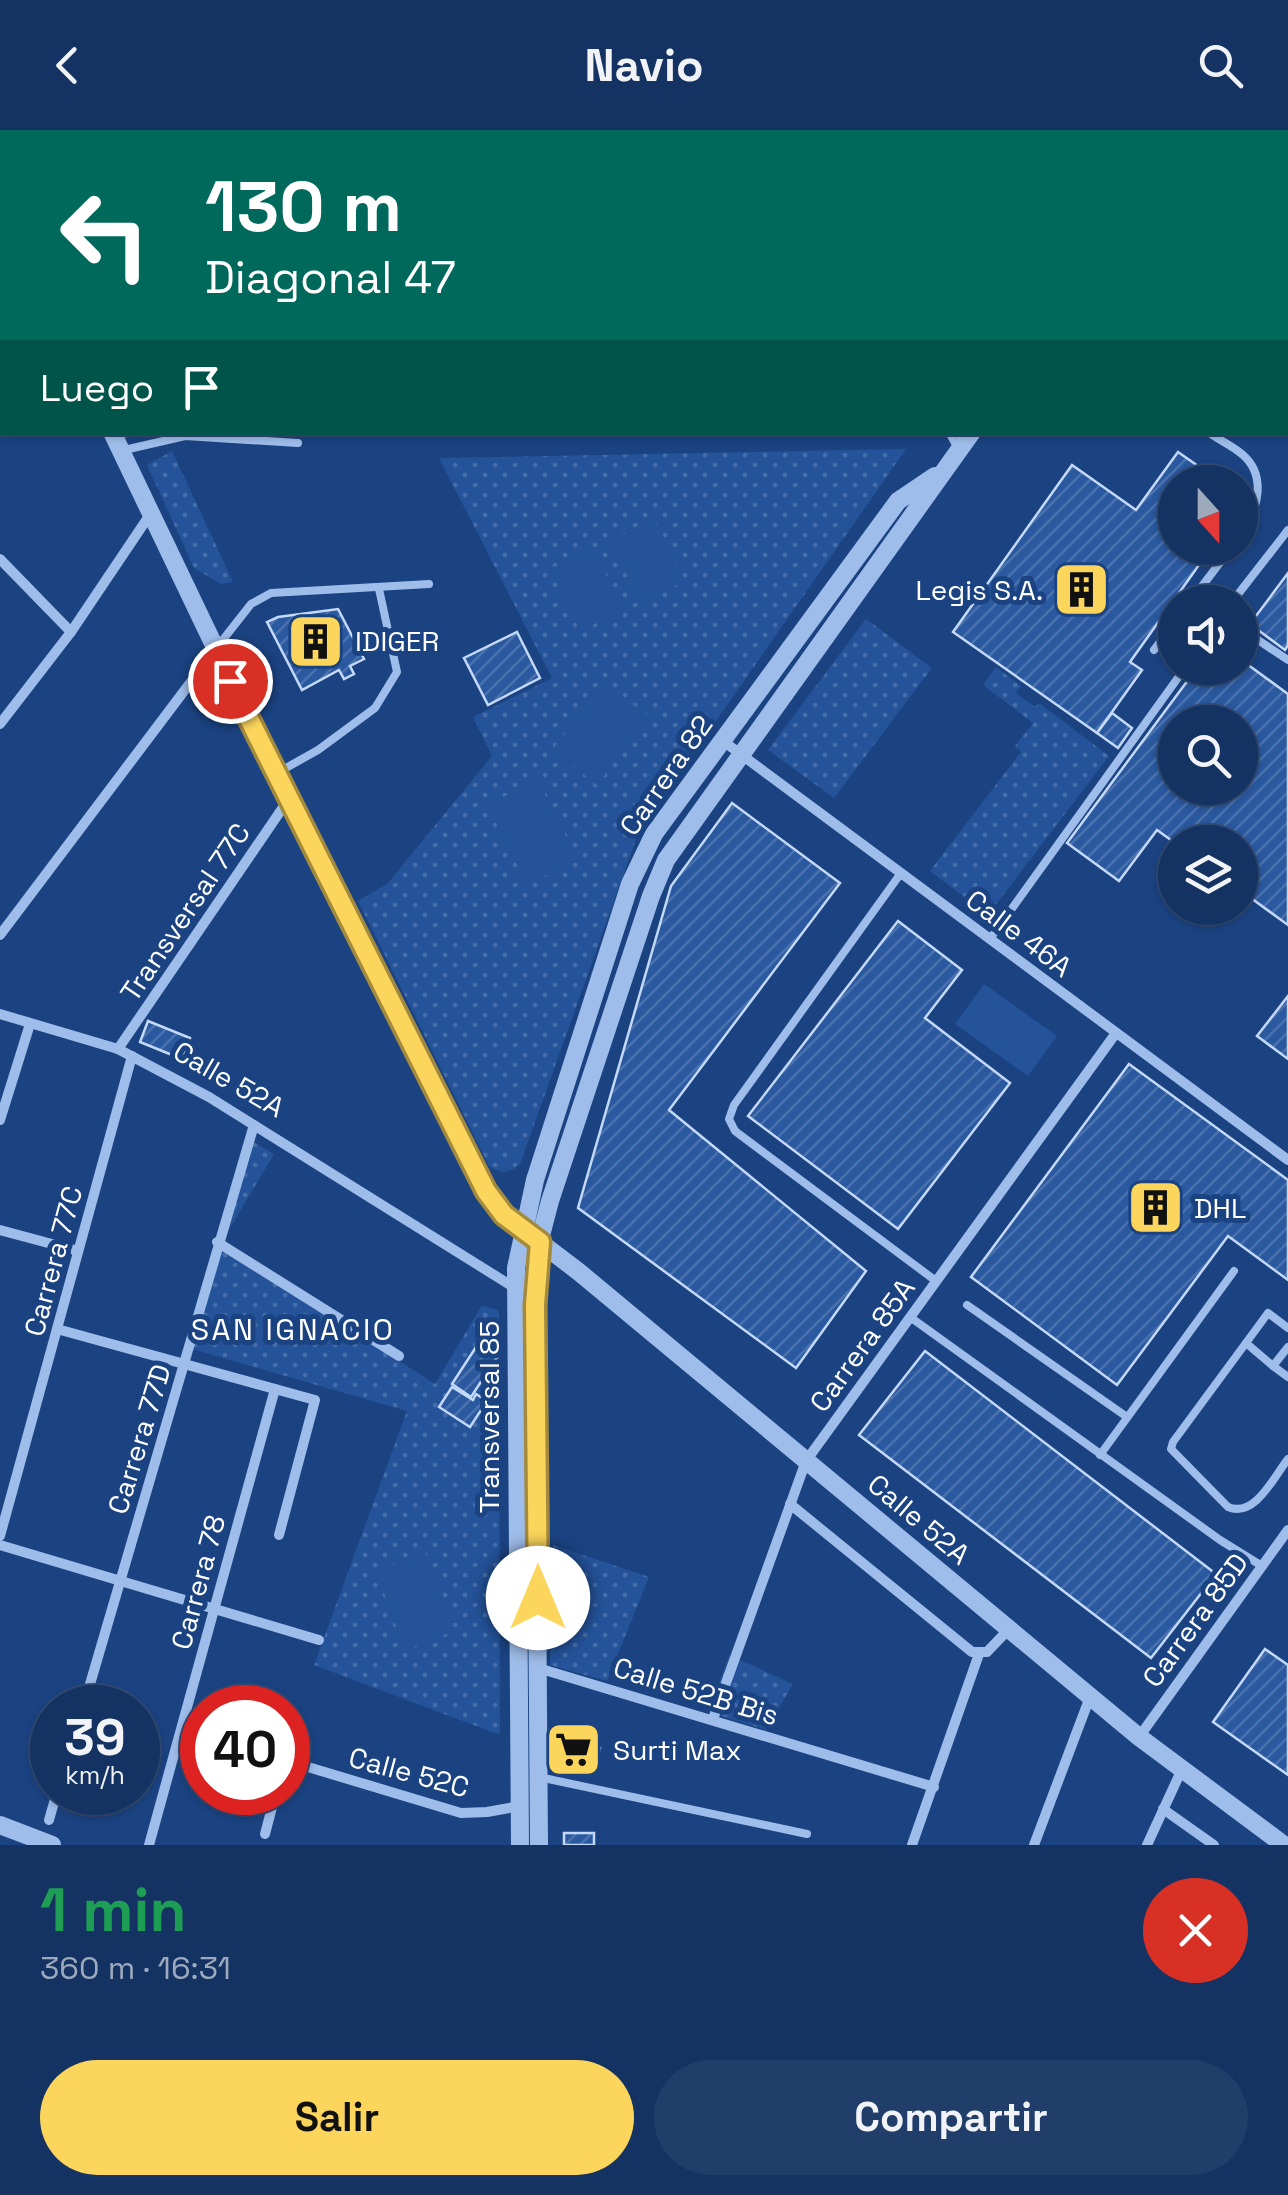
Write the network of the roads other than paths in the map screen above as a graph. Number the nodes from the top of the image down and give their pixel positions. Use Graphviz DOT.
graph roads {
  1 [pos="951,435"];
  2 [pos="970,435"];
  3 [pos="1212,435"];
  4 [pos="115,439"];
  5 [pos="298,443"];
  6 [pos="959,450"];
  7 [pos="1251,465"];
  8 [pos="944,470"];
  9 [pos="150,516"];
  10 [pos="1288,530"];
  11 [pos="0,559"];
  12 [pos="429,584"];
  13 [pos="1245,585"];
  14 [pos="380,589"];
  15 [pos="70,632"];
  16 [pos="1258,640"];
  17 [pos="1158,645"];
  18 [pos="215,650"];
  19 [pos="1154,650"];
  20 [pos="1288,660"];
  21 [pos="1173,685"];
  22 [pos="0,724"];
  23 [pos="723,741"];
  24 [pos="742,755"];
  25 [pos="275,774"];
  26 [pos="288,800"];
  27 [pos="901,873"];
  28 [pos="0,935"];
  29 [pos="990,940"];
  30 [pos="0,1014"];
  31 [pos="30,1024"];
  32 [pos="1116,1032"];
  33 [pos="118,1049"];
  34 [pos="132,1056"];
  35 [pos="0,1120"];
  36 [pos="254,1125"];
  37 [pos="1288,1160"];
  38 [pos="0,1230"];
  39 [pos="522,1230"];
  40 [pos="217,1242"];
  41 [pos="540,1242"];
  42 [pos="78,1252"];
  43 [pos="1234,1271"];
  44 [pos="936,1281"];
  45 [pos="516,1289"];
  46 [pos="967,1306"];
  47 [pos="910,1316"];
  48 [pos="57,1328"];
  49 [pos="1288,1328"];
  50 [pos="1246,1343"];
  51 [pos="1288,1347"];
  52 [pos="399,1356"];
  53 [pos="184,1364"];
  54 [pos="1274,1366"];
  55 [pos="1288,1377"];
  56 [pos="275,1389"];
  57 [pos="1127,1417"];
  58 [pos="1100,1455"];
  59 [pos="1288,1459"];
  60 [pos="806,1460"];
  61 [pos="0,1480"];
  62 [pos="14,1485"];
  63 [pos="790,1504"];
  64 [pos="1287,1533"];
  65 [pos="0,1536"];
  66 [pos="278,1536"];
  67 [pos="0,1545"];
  68 [pos="1262,1566"];
  69 [pos="120,1581"];
  70 [pos="214,1609"];
  71 [pos="1009,1629"];
  72 [pos="319,1640"];
  73 [pos="979,1654"];
  74 [pos="538,1668"];
  75 [pos="89,1685"];
  76 [pos="1090,1697"];
  77 [pos="713,1719"];
  78 [pos="1139,1737"];
  79 [pos="310,1768"];
  80 [pos="1182,1769"];
  81 [pos="520,1775"];
  82 [pos="539,1778"];
  83 [pos="934,1787"];
  84 [pos="520,1806"];
  85 [pos="1163,1809"];
  86 [pos="51,1815"];
  87 [pos="270,1815"];
  88 [pos="49,1820"];
  89 [pos="0,1825"];
  90 [pos="265,1834"];
  91 [pos="806,1834"];
  92 [pos="52,1845"];
  93 [pos="149,1845"];
  94 [pos="520,1845"];
  95 [pos="539,1845"];
  96 [pos="912,1845"];
  97 [pos="1034,1845"];
  98 [pos="1147,1845"];
  99 [pos="1214,1845"];
  100 [pos="1284,1845"];
  1 -- 6 [label="lane"];
  2 -- 6 [label="street, Carrera 82"];
  3 -- 7 [label="lane"];
  4 -- 5 [label="lane"];
  4 -- 9 [label="street, Calle 52A"];
  6 -- 8 [label="street, Carrera 82"];
  8 -- 23 [label="street, Carrera 82"];
  8 -- 24 [label="street, Carrera 82"];
  9 -- 15 [label="street"];
  9 -- 18 [label="street, Calle 52A"];
  10 -- 13 [label="lane"];
  11 -- 15 [label="street"];
  12 -- 14 [label="lane"];
  14 -- 18 [label="lane"];
  14 -- 25 [label="lane"];
  15 -- 22 [label="street"];
  16 -- 20 [label="lane"];
  17 -- 19 [label="lane"];
  18 -- 25 [label="street, Calle 52A"];
  18 -- 28 [label="street"];
  21 -- 29 [label="lane"];
  23 -- 24 [label="street, Calle 46A"];
  23 -- 39 [label="street, Carrera 82"];
  24 -- 27 [label="street, Calle 46A"];
  24 -- 41 [label="street, Carrera 82"];
  25 -- 26 [label="street, Calle 52A"];
  26 -- 33 [label="street, Transversal 77C"];
  26 -- 39 [label="street, Calle 52A"];
  27 -- 29 [label="street, Calle 46A"];
  27 -- 44 [label="lane"];
  29 -- 32 [label="street, Calle 46A"];
  30 -- 31 [label="street, Calle 52A"];
  31 -- 33 [label="street, Calle 52A"];
  31 -- 35 [label="street"];
  32 -- 37 [label="street, Calle 46A"];
  32 -- 44 [label="street, Carrera 85A"];
  33 -- 34 [label="street, Calle 52A"];
  34 -- 36 [label="street, Calle 52A"];
  34 -- 42 [label="street, Carrera 77C"];
  36 -- 40 [label="street, Carrera 77D"];
  36 -- 45 [label="street, Calle 52A"];
  38 -- 42 [label="street"];
  39 -- 41 [label="street, Calle 52A"];
  39 -- 45 [label="street, Transversal 85"];
  40 -- 52 [label="street"];
  40 -- 53 [label="street, Carrera 77D"];
  41 -- 60 [label="street, Calle 52A"];
  41 -- 74 [label="street, Transversal 85"];
  42 -- 48 [label="street, Carrera 77C"];
  43 -- 57 [label="lane"];
  44 -- 47 [label="street, Carrera 85A"];
  45 -- 81 [label="street, Transversal 85"];
  46 -- 57 [label="lane"];
  47 -- 58 [label="lane"];
  47 -- 60 [label="street, Carrera 85A"];
  48 -- 53 [label="street"];
  48 -- 62 [label="street, Carrera 77C"];
  49 -- 50 [label="lane"];
  50 -- 54 [label="lane"];
  50 -- 59 [label="lane"];
  51 -- 54 [label="lane"];
  53 -- 56 [label="street"];
  53 -- 69 [label="street, Carrera 77D"];
  54 -- 55 [label="lane"];
  56 -- 66 [label="street"];
  56 -- 70 [label="street, Carrera 78"];
  57 -- 58 [label="lane"];
  58 -- 68 [label="lane"];
  60 -- 63 [label="street, Carrera 85A"];
  60 -- 71 [label="street, Calle 52A"];
  61 -- 62 [label="street"];
  62 -- 65 [label="street, Carrera 77C"];
  63 -- 73 [label="street"];
  63 -- 77 [label="street, Carrera 85A"];
  64 -- 68 [label="street, Carrera 85D"];
  67 -- 69 [label="street"];
  68 -- 78 [label="street, Carrera 85D"];
  69 -- 70 [label="street"];
  69 -- 75 [label="street, Carrera 77D"];
  70 -- 72 [label="street"];
  70 -- 93 [label="street, Carrera 78"];
  71 -- 73 [label="street"];
  71 -- 76 [label="street, Calle 52A"];
  73 -- 83 [label="street"];
  74 -- 77 [label="street, Calle 52B Bis"];
  74 -- 82 [label="street, Transversal 85"];
  76 -- 78 [label="street, Calle 52A"];
  76 -- 97 [label="street"];
  77 -- 83 [label="street, Calle 52B Bis"];
  78 -- 80 [label="street, Calle 52A"];
  79 -- 84 [label="street, Calle 52C"];
  80 -- 85 [label="street"];
  80 -- 100 [label="street, Calle 52A"];
  81 -- 82 [label="street"];
  81 -- 84 [label="street, Transversal 85"];
  82 -- 91 [label="lane"];
  82 -- 95 [label="street, Transversal 85"];
  83 -- 96 [label="street"];
  84 -- 94 [label="street, Transversal 85"];
  85 -- 98 [label="street"];
  85 -- 99 [label="street"];
  86 -- 88 [label="street"];
  87 -- 90 [label="street"];
  89 -- 92 [label="street"];
}
